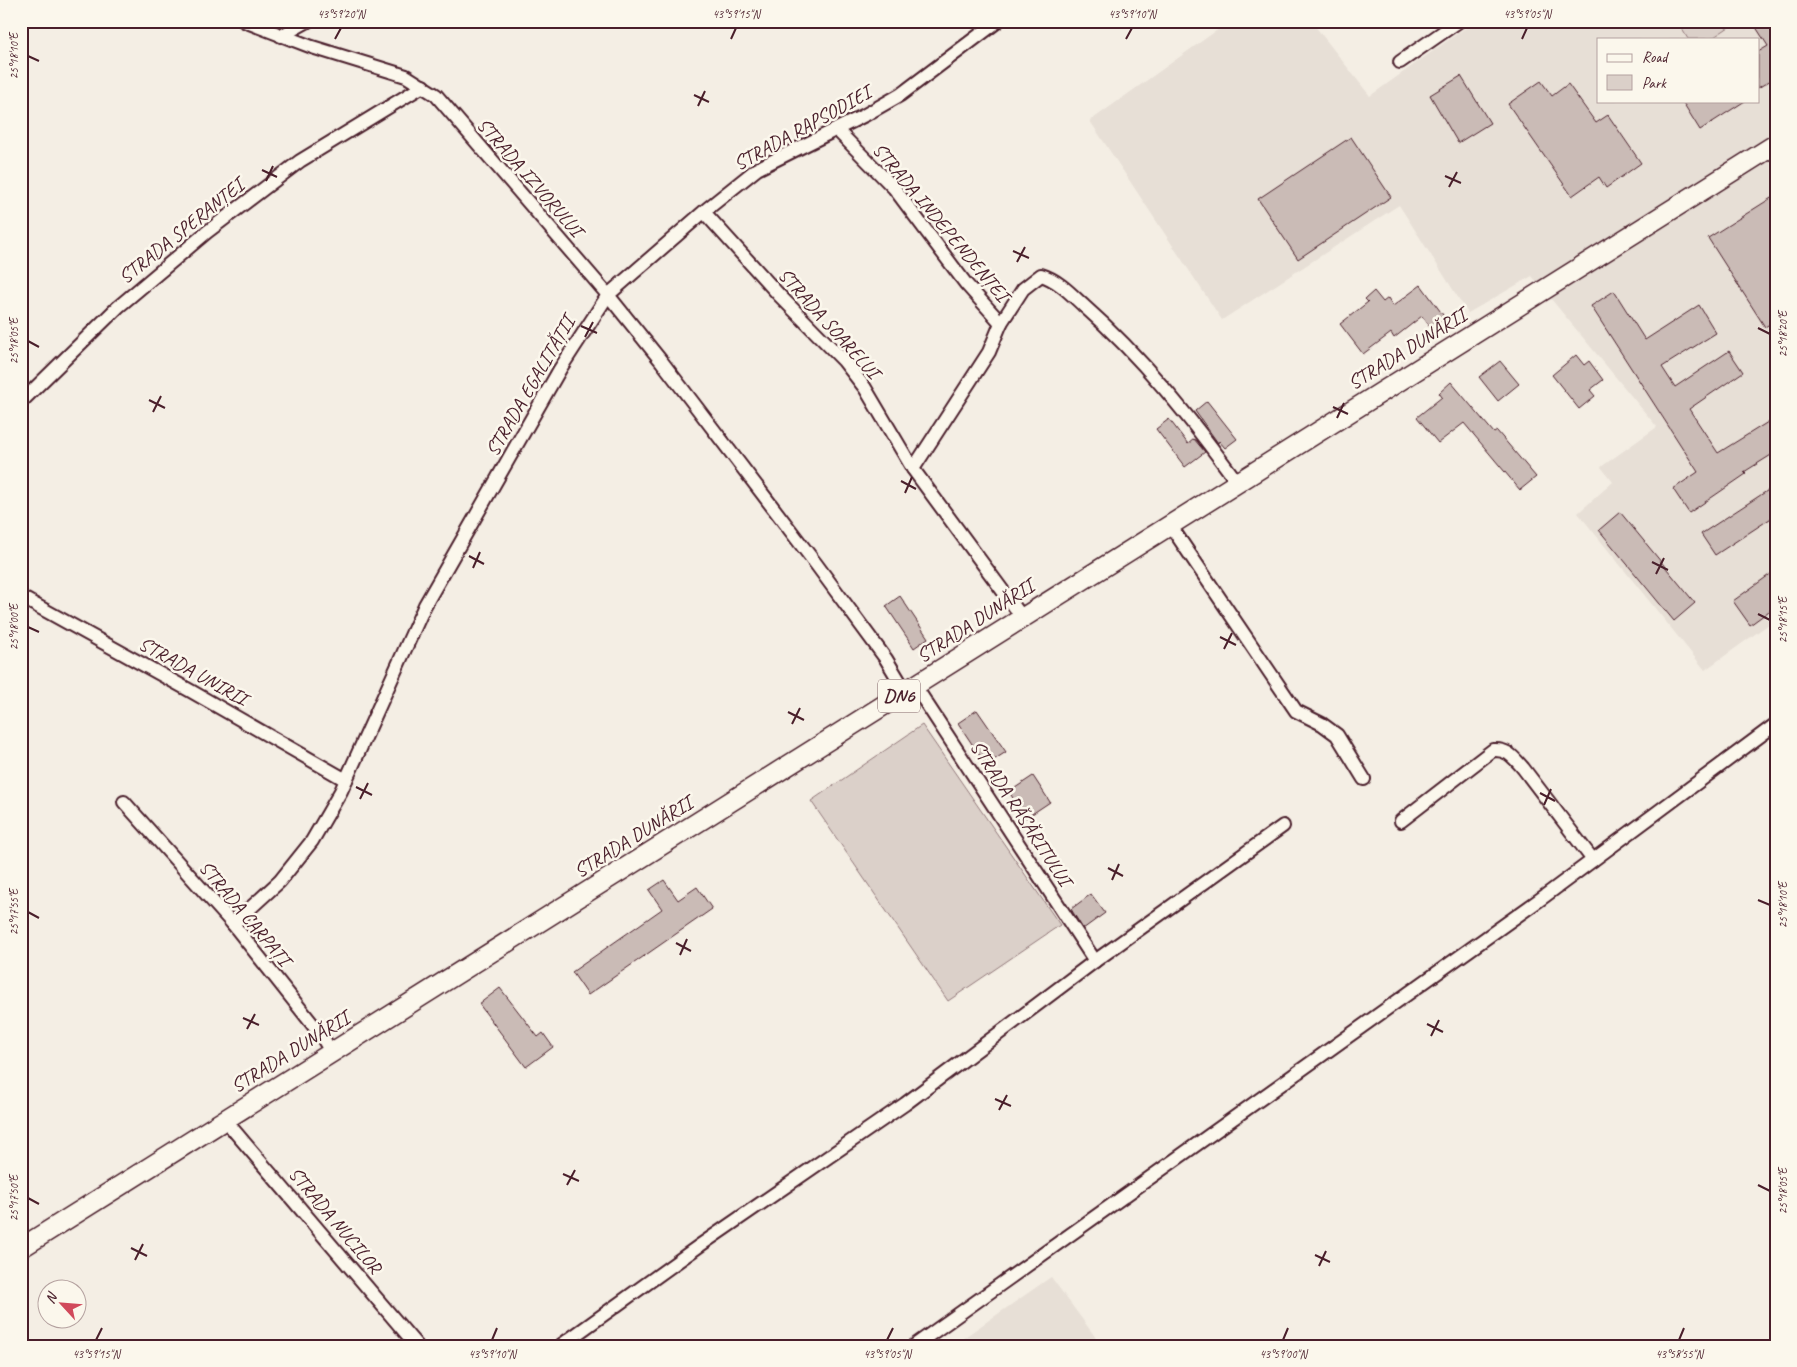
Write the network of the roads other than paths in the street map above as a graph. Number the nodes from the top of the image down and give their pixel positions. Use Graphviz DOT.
graph roads {
  1 [pos="244,21"];
  2 [pos="308,21"];
  3 [pos="998,21"];
  4 [pos="1459,21"];
  5 [pos="281,36"];
  6 [pos="1400,62"];
  7 [pos="423,86"];
  8 [pos="837,130"];
  9 [pos="1776,144"];
  10 [pos="704,212"];
  11 [pos="608,295"];
  12 [pos="1001,323"];
  13 [pos="21,402"];
  14 [pos="913,469"];
  15 [pos="1237,482"];
  16 [pos="1170,525"];
  17 [pos="21,597"];
  18 [pos="1022,617"];
  19 [pos="911,689"];
  20 [pos="1776,724"];
  21 [pos="1364,779"];
  22 [pos="346,780"];
  23 [pos="124,802"];
  24 [pos="1401,821"];
  25 [pos="1283,826"];
  26 [pos="1593,860"];
  27 [pos="233,924"];
  28 [pos="1095,961"];
  29 [pos="332,1052"];
  30 [pos="225,1120"];
  31 [pos="21,1248"];
  32 [pos="417,1346"];
  33 [pos="560,1346"];
  34 [pos="914,1346"];
  1 -- 5 [label="street"];
  2 -- 5 [label="street"];
  3 -- 8 [label="street, STRADA RAPSODIEI"];
  4 -- 6 [label="street"];
  5 -- 7 [label="street"];
  7 -- 11 [label="street, STRADA IZVORULUI"];
  7 -- 13 [label="street, STRADA SPERANȚEI"];
  8 -- 10 [label="street, STRADA RAPSODIEI"];
  8 -- 12 [label="street, STRADA INDEPENDENȚEI"];
  9 -- 15 [label="main road, STRADA DUNĂRII / DN6"];
  10 -- 11 [label="street, STRADA RAPSODIEI"];
  10 -- 14 [label="street, STRADA SOARELUI"];
  11 -- 19 [label="street"];
  11 -- 22 [label="street, STRADA EGALITĂȚII"];
  12 -- 14 [label="street"];
  12 -- 15 [label="street, STRADA INDEPENDENȚEI"];
  14 -- 18 [label="street, STRADA SOARELUI"];
  15 -- 16 [label="main road, STRADA DUNĂRII / DN6"];
  16 -- 18 [label="main road, STRADA DUNĂRII / DN6"];
  16 -- 21 [label="street"];
  17 -- 22 [label="street, STRADA UNIRII"];
  18 -- 19 [label="main road, STRADA DUNĂRII / DN6"];
  19 -- 28 [label="street, STRADA RĂSĂRITULUI"];
  19 -- 29 [label="main road, STRADA DUNĂRII / DN6"];
  20 -- 26 [label="street"];
  22 -- 27 [label="street, STRADA EGALITĂȚII"];
  23 -- 27 [label="street, STRADA CARPAȚI"];
  24 -- 26 [label="street"];
  25 -- 28 [label="street"];
  26 -- 34 [label="street"];
  27 -- 29 [label="street, STRADA CARPAȚI"];
  28 -- 33 [label="street"];
  29 -- 30 [label="main road, STRADA DUNĂRII / DN6"];
  30 -- 31 [label="main road, STRADA DUNĂRII / DN6"];
  30 -- 32 [label="street, STRADA NUCILOR"];
}
